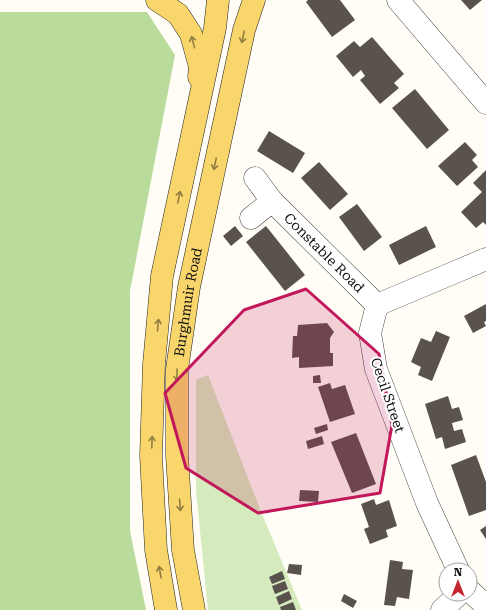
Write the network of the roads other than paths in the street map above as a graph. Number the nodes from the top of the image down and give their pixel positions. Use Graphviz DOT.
graph roads {
  1 [pos="157,0"];
  2 [pos="218,0"];
  3 [pos="254,0"];
  4 [pos="398,0"];
  5 [pos="486,104"];
  6 [pos="198,108"];
  7 [pos="255,178"];
  8 [pos="272,201"];
  9 [pos="251,218"];
  10 [pos="486,259"];
  11 [pos="377,305"];
  12 [pos="454,562"];
  13 [pos="478,598"];
  14 [pos="450,602"];
  15 [pos="486,606"];
  16 [pos="166,610"];
  17 [pos="194,610"];
  18 [pos="442,610"];
  6 -- 1 [label="main road, one-way"];
  2 -- 6 [label="main road, Burghmuir Road"];
  3 -- 17 [label="main road, Burghmuir Road, one-way"];
  4 -- 5 [label="street"];
  16 -- 6 [label="main road, Burghmuir Road, one-way"];
  7 -- 8 [label="street, Constable Road"];
  8 -- 9 [label="street, Constable Road"];
  8 -- 11 [label="street, Constable Road"];
  10 -- 11 [label="street"];
  11 -- 12 [label="street, Cecil Street"];
  13 -- 15 [label="street"];
  14 -- 18 [label="street"];
}
